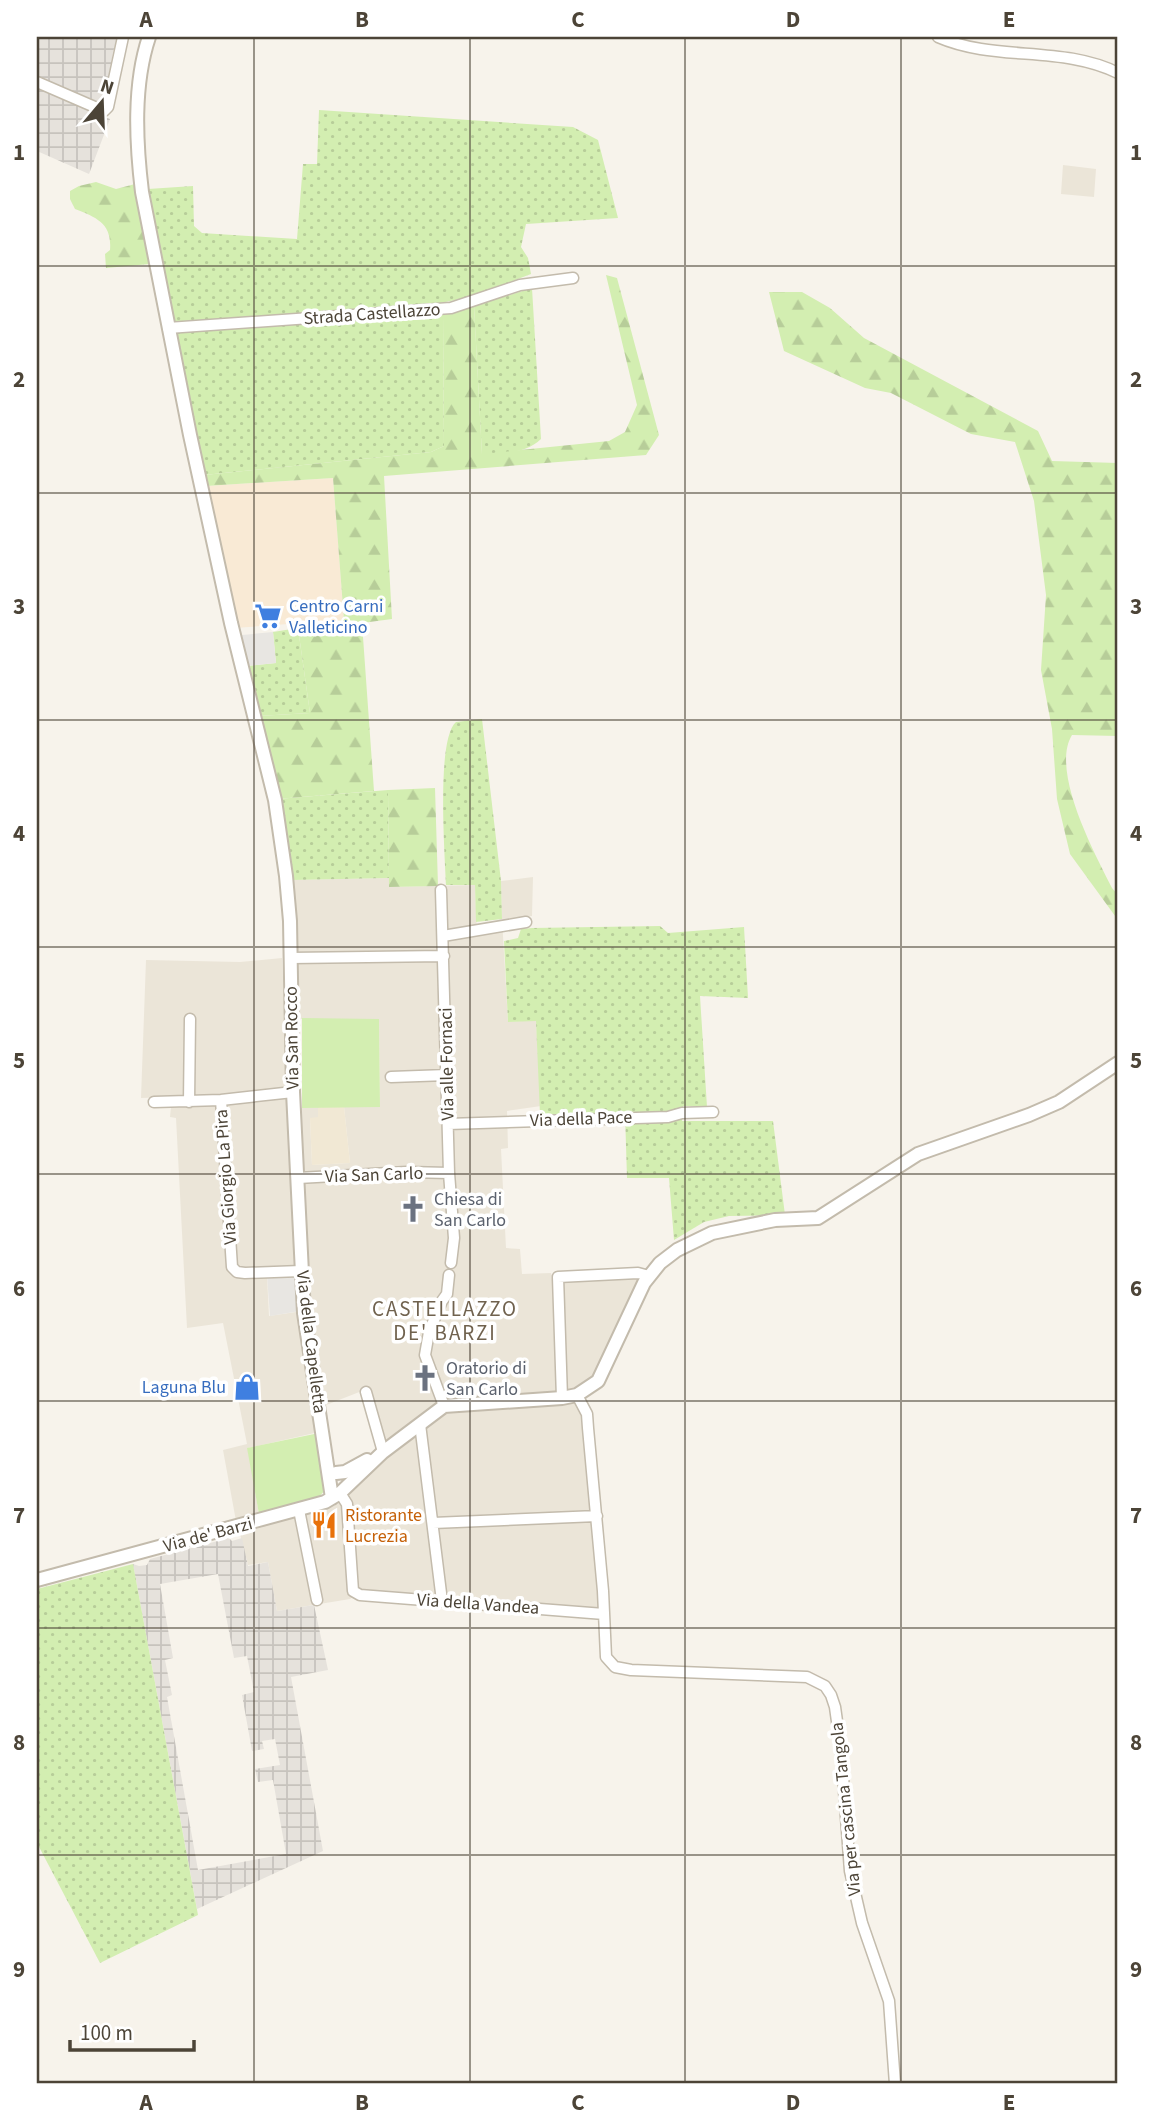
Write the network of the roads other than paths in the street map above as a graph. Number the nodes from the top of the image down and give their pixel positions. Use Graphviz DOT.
graph roads {
  1 [pos="123,37"];
  2 [pos="149,37"];
  3 [pos="938,37"];
  4 [pos="1118,73"];
  5 [pos="37,82"];
  6 [pos="573,278"];
  7 [pos="168,328"];
  8 [pos="441,890"];
  9 [pos="526,922"];
  10 [pos="443,936"];
  11 [pos="444,956"];
  12 [pos="291,958"];
  13 [pos="190,1019"];
  14 [pos="1118,1063"];
  15 [pos="447,1075"];
  16 [pos="391,1077"];
  17 [pos="293,1092"];
  18 [pos="221,1100"];
  19 [pos="154,1102"];
  20 [pos="190,1102"];
  21 [pos="713,1112"];
  22 [pos="448,1124"];
  23 [pos="449,1173"];
  24 [pos="298,1178"];
  25 [pos="451,1263"];
  26 [pos="301,1271"];
  27 [pos="449,1275"];
  28 [pos="649,1276"];
  29 [pos="366,1392"];
  30 [pos="577,1395"];
  31 [pos="562,1398"];
  32 [pos="443,1406"];
  33 [pos="421,1424"];
  34 [pos="383,1452"];
  35 [pos="327,1463"];
  36 [pos="336,1474"];
  37 [pos="341,1492"];
  38 [pos="299,1510"];
  39 [pos="597,1516"];
  40 [pos="433,1523"];
  41 [pos="37,1580"];
  42 [pos="317,1600"];
  43 [pos="442,1601"];
  44 [pos="604,1614"];
  45 [pos="895,2084"];
  1 -- 5 [label="street"];
  2 -- 7 [label="street"];
  3 -- 4 [label="street"];
  6 -- 7 [label="street, Strada Castellazzo"];
  7 -- 12 [label="street, Via San Rocco"];
  8 -- 10 [label="street, Via alle Fornaci"];
  9 -- 10 [label="street"];
  10 -- 11 [label="street, Via alle Fornaci"];
  11 -- 12 [label="street"];
  11 -- 15 [label="street, Via alle Fornaci"];
  12 -- 17 [label="street, Via San Rocco"];
  13 -- 20 [label="street"];
  14 -- 28 [label="street"];
  15 -- 16 [label="street"];
  15 -- 22 [label="street, Via alle Fornaci"];
  17 -- 18 [label="street"];
  17 -- 24 [label="street, Via San Rocco"];
  18 -- 20 [label="street"];
  18 -- 26 [label="street, Via Giorgio La Pira"];
  19 -- 20 [label="street"];
  21 -- 22 [label="street, Via della Pace"];
  22 -- 23 [label="street, Via alle Fornaci"];
  23 -- 24 [label="street, Via San Carlo"];
  23 -- 25 [label="street, Via alle Fornaci"];
  24 -- 26 [label="street, Via della Capelletta"];
  26 -- 35 [label="street, Via della Capelletta"];
  27 -- 32 [label="street"];
  28 -- 30 [label="street"];
  28 -- 31 [label="street"];
  29 -- 34 [label="street"];
  30 -- 31 [label="street"];
  30 -- 39 [label="street, Via per cascina Tangola"];
  31 -- 32 [label="street"];
  32 -- 33 [label="street"];
  33 -- 34 [label="street"];
  33 -- 40 [label="street"];
  34 -- 36 [label="street"];
  34 -- 37 [label="street"];
  35 -- 36 [label="street"];
  35 -- 37 [label="street, Via della Capelletta"];
  36 -- 37 [label="street"];
  37 -- 38 [label="street, Via de' Barzi"];
  37 -- 43 [label="street, Via della Vandea"];
  38 -- 41 [label="street, Via de' Barzi"];
  38 -- 42 [label="street"];
  39 -- 40 [label="street"];
  39 -- 44 [label="street, Via per cascina Tangola"];
  40 -- 43 [label="street"];
  43 -- 44 [label="street, Via della Vandea"];
  44 -- 45 [label="street, Via per cascina Tangola"];
}
